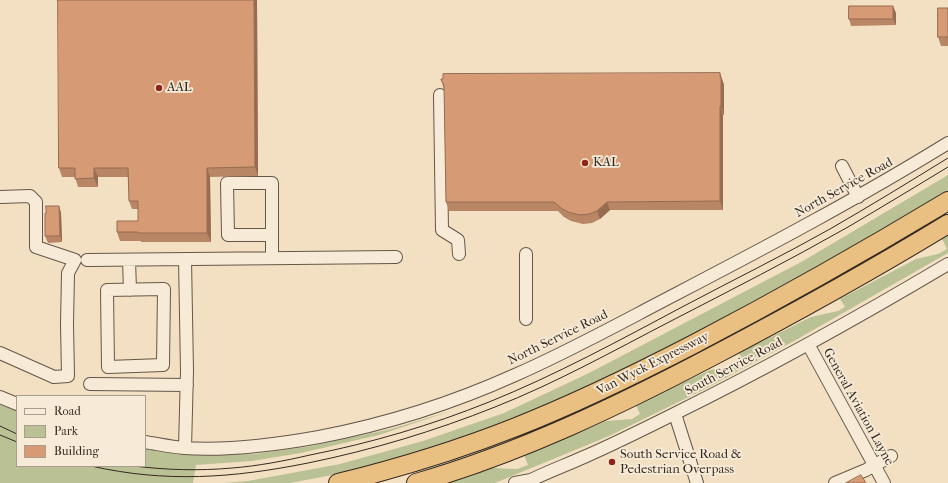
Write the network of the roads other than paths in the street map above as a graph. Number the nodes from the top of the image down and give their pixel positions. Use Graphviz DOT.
graph roads {
  1 [pos="440,95"];
  2 [pos="948,144"];
  3 [pos="842,166"];
  4 [pos="0,197"];
  5 [pos="858,197"];
  6 [pos="948,201"];
  7 [pos="948,224"];
  8 [pos="272,235"];
  9 [pos="458,254"];
  10 [pos="526,254"];
  11 [pos="396,257"];
  12 [pos="272,258"];
  13 [pos="185,259"];
  14 [pos="87,260"];
  15 [pos="129,260"];
  16 [pos="948,264"];
  17 [pos="130,290"];
  18 [pos="526,319"];
  19 [pos="808,344"];
  20 [pos="0,353"];
  21 [pos="90,384"];
  22 [pos="187,385"];
  23 [pos="0,397"];
  24 [pos="16,404"];
  25 [pos="675,414"];
  26 [pos="146,442"];
  27 [pos="185,448"];
  28 [pos="891,456"];
  29 [pos="874,466"];
  30 [pos="529,482"];
  31 [pos="338,483"];
  32 [pos="416,483"];
  33 [pos="515,483"];
  34 [pos="697,483"];
  35 [pos="835,483"];
  36 [pos="884,483"];
  1 -- 9 [label="street"];
  2 -- 5 [label="street, North Service Road"];
  3 -- 5 [label="street"];
  4 -- 20 [label="street"];
  5 -- 27 [label="street, North Service Road"];
  6 -- 31 [label="highway, Van Wyck Expressway"];
  7 -- 32 [label="highway, Van Wyck Expressway"];
  8 -- 8 [label="street"];
  8 -- 12 [label="street"];
  10 -- 18 [label="street"];
  11 -- 12 [label="street"];
  12 -- 13 [label="street"];
  13 -- 15 [label="street"];
  13 -- 22 [label="street"];
  14 -- 15 [label="street"];
  15 -- 17 [label="street"];
  16 -- 19 [label="street, South Service Road"];
  17 -- 17 [label="street"];
  19 -- 25 [label="street, South Service Road"];
  19 -- 29 [label="street, General Aviation Layne"];
  21 -- 22 [label="street"];
  22 -- 27 [label="street"];
  23 -- 24 [label="street"];
  25 -- 30 [label="street, South Service Road"];
  25 -- 34 [label="street"];
  26 -- 27 [label="street, North Service Road"];
  28 -- 29 [label="street"];
  29 -- 35 [label="street"];
  29 -- 36 [label="street, General Aviation Layne"];
  30 -- 33 [label="street, South Service Road"];
}
